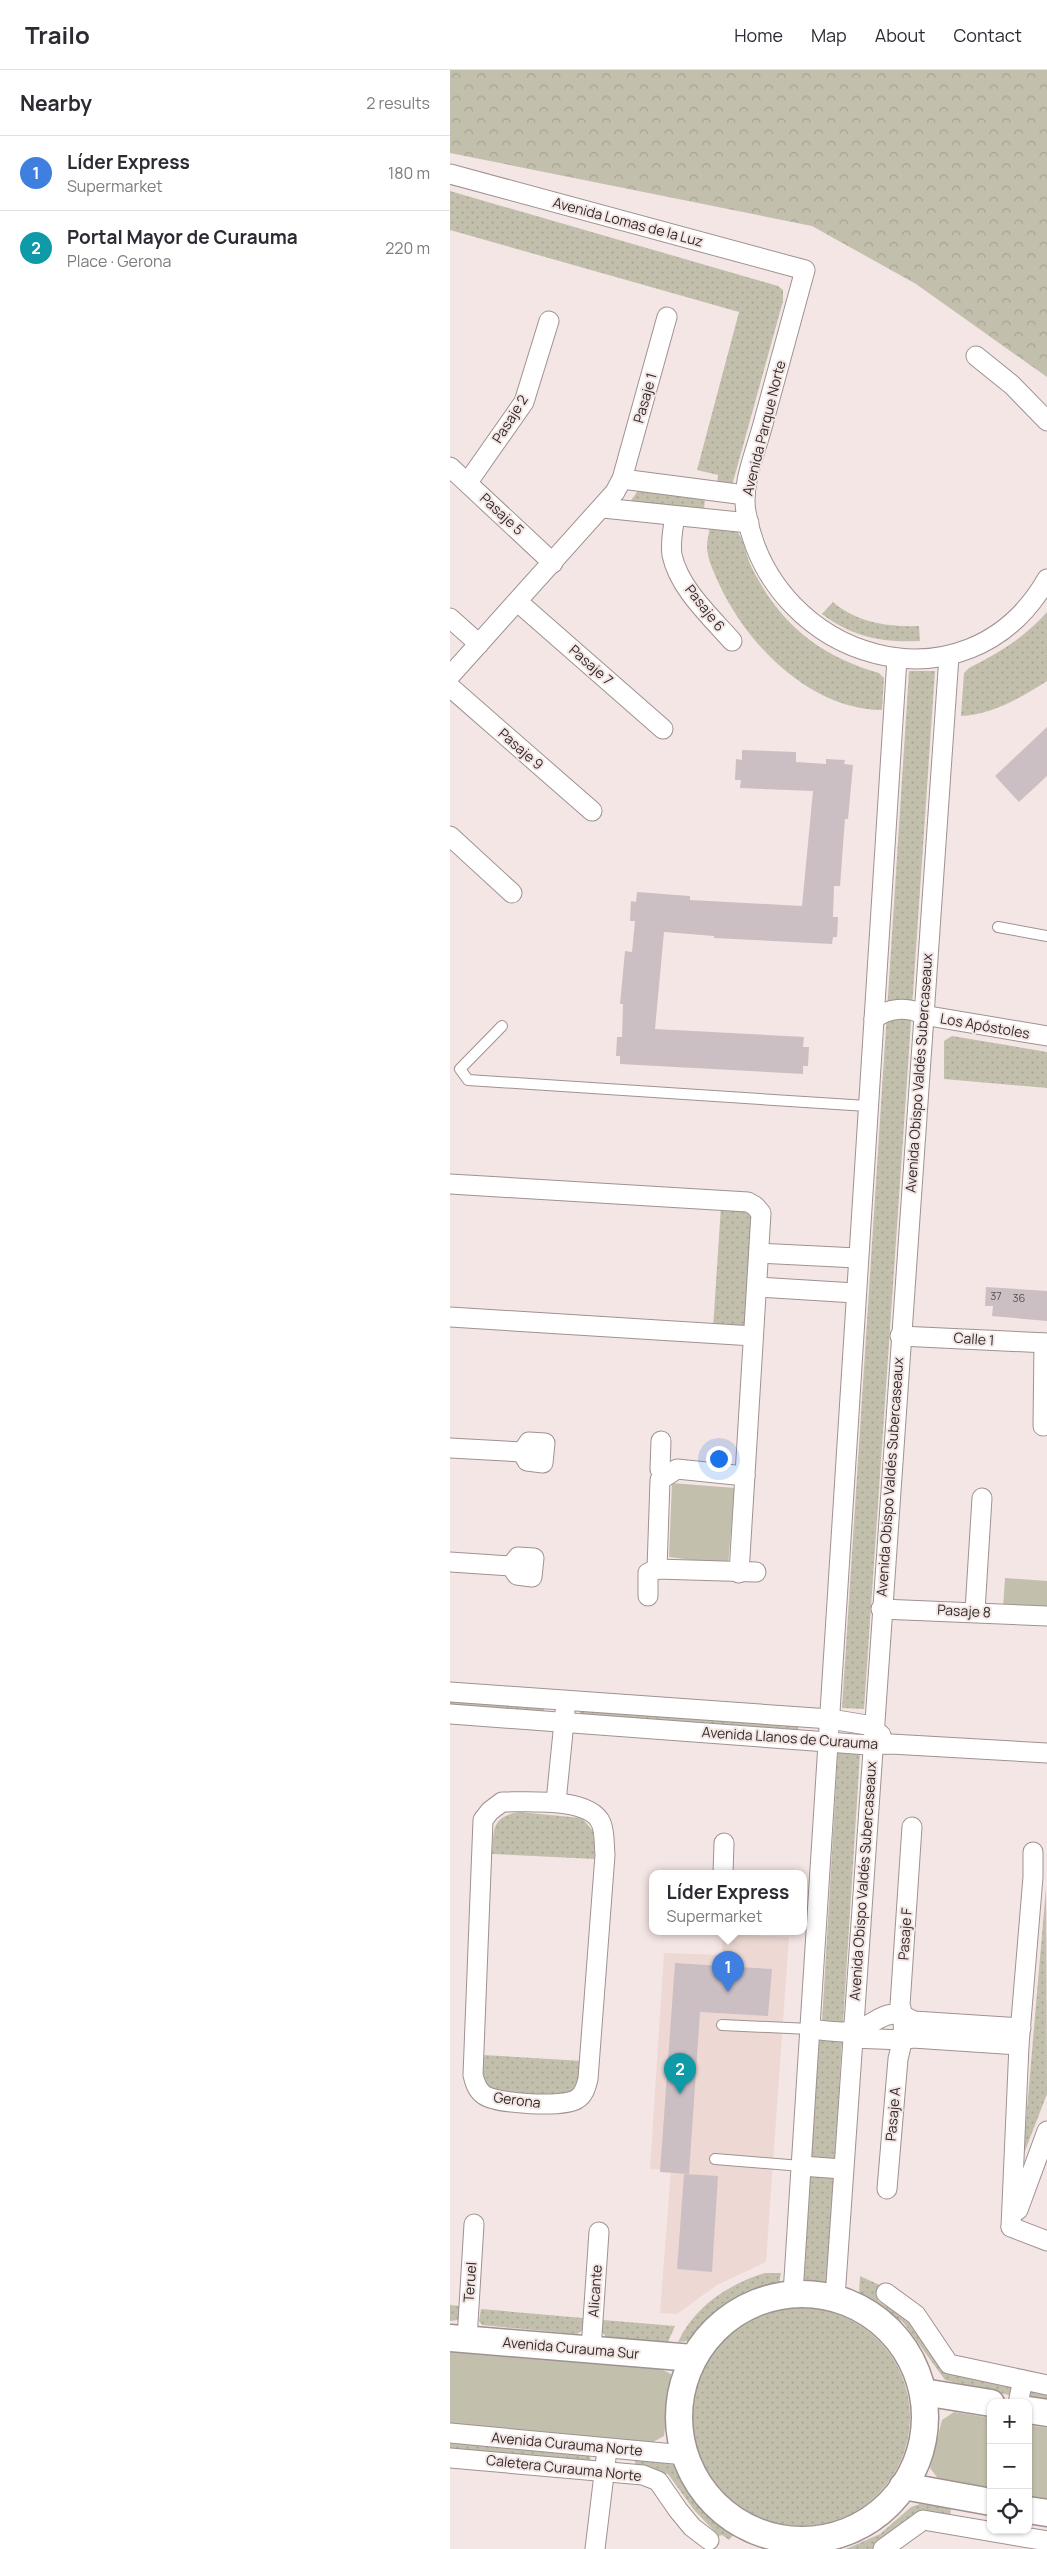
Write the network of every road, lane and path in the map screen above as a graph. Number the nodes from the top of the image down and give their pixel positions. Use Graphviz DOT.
graph roads {
  1 [pos="450,174"];
  2 [pos="805,270"];
  3 [pos="667,316"];
  4 [pos="549,321"];
  5 [pos="976,356"];
  6 [pos="1047,421"];
  7 [pos="450,467"];
  8 [pos="622,479"];
  9 [pos="468,482"];
  10 [pos="746,495"];
  11 [pos="603,508"];
  12 [pos="675,516"];
  13 [pos="749,523"];
  14 [pos="553,563"];
  15 [pos="1047,579"];
  16 [pos="518,602"];
  17 [pos="450,618"];
  18 [pos="732,641"];
  19 [pos="479,644"];
  20 [pos="949,656"];
  21 [pos="897,658"];
  22 [pos="450,676"];
  23 [pos="450,687"];
  24 [pos="663,729"];
  25 [pos="592,811"];
  26 [pos="450,836"];
  27 [pos="512,893"];
  28 [pos="998,927"];
  29 [pos="1047,936"];
  30 [pos="923,1015"];
  31 [pos="874,1019"];
  32 [pos="502,1026"];
  33 [pos="1047,1036"];
  34 [pos="867,1106"];
  35 [pos="450,1184"];
  36 [pos="759,1253"];
  37 [pos="857,1258"];
  38 [pos="757,1287"];
  39 [pos="855,1293"];
  40 [pos="450,1317"];
  41 [pos="753,1336"];
  42 [pos="900,1336"];
  43 [pos="1045,1343"];
  44 [pos="1043,1426"];
  45 [pos="661,1441"];
  46 [pos="450,1448"];
  47 [pos="522,1452"];
  48 [pos="666,1476"];
  49 [pos="745,1476"];
  50 [pos="982,1498"];
  51 [pos="450,1562"];
  52 [pos="511,1566"];
  53 [pos="657,1569"];
  54 [pos="648,1596"];
  55 [pos="881,1609"];
  56 [pos="975,1612"];
  57 [pos="1047,1616"];
  58 [pos="450,1692"];
  59 [pos="566,1701"];
  60 [pos="450,1714"];
  61 [pos="830,1718"];
  62 [pos="564,1722"];
  63 [pos="878,1739"];
  64 [pos="828,1742"];
  65 [pos="1047,1753"];
  66 [pos="556,1802"];
  67 [pos="912,1827"];
  68 [pos="724,1843"];
  69 [pos="1033,1852"];
  70 [pos="723,1870"];
  71 [pos="1040,1878"];
  72 [pos="811,1882"];
  73 [pos="904,2015"];
  74 [pos="722,2025"];
  75 [pos="810,2029"];
  76 [pos="852,2035"];
  77 [pos="1020,2036"];
  78 [pos="903,2040"];
  79 [pos="1047,2131"];
  80 [pos="715,2159"];
  81 [pos="801,2166"];
  82 [pos="843,2169"];
  83 [pos="887,2189"];
  84 [pos="474,2224"];
  85 [pos="1011,2227"];
  86 [pos="598,2232"];
  87 [pos="1047,2241"];
  88 [pos="886,2293"];
  89 [pos="793,2294"];
  90 [pos="835,2298"];
  91 [pos="458,2339"];
  92 [pos="591,2349"];
  93 [pos="693,2358"];
  94 [pos="1023,2380"];
  95 [pos="1047,2385"];
  96 [pos="923,2392"];
  97 [pos="1019,2399"];
  98 [pos="987,2402"];
  99 [pos="1032,2411"];
  100 [pos="1047,2413"];
  101 [pos="450,2433"];
  102 [pos="607,2447"];
  103 [pos="685,2455"];
  104 [pos="450,2458"];
  105 [pos="604,2470"];
  106 [pos="903,2486"];
  107 [pos="979,2500"];
  108 [pos="1032,2511"];
  109 [pos="1047,2513"];
  110 [pos="737,2522"];
  111 [pos="960,2526"];
  112 [pos="709,2540"];
  113 [pos="1047,2541"];
  114 [pos="817,2544"];
  115 [pos="595,2549"];
  116 [pos="746,2549"];
  117 [pos="883,2549"];
  1 -- 2 [label="street, Avenida Lomas de la Luz"];
  2 -- 10 [label="street, Avenida Parque Norte"];
  3 -- 8 [label="street, Pasaje 1"];
  4 -- 9 [label="street, Pasaje 2"];
  5 -- 6 [label="street"];
  7 -- 9 [label="street, Pasaje 5"];
  8 -- 10 [label="street"];
  8 -- 11 [label="street, Pasaje 1"];
  9 -- 14 [label="street, Pasaje 5"];
  10 -- 13 [label="street, Avenida Parque Norte"];
  11 -- 12 [label="street"];
  11 -- 14 [label="street, Pasaje 1"];
  12 -- 13 [label="street"];
  12 -- 18 [label="street, Pasaje 6"];
  13 -- 21 [label="street, Avenida Parque Norte"];
  14 -- 16 [label="street, Pasaje 1"];
  15 -- 20 [label="street, Avenida Parque Norte"];
  16 -- 19 [label="street, Pasaje 1"];
  16 -- 24 [label="street, Pasaje 7"];
  17 -- 19 [label="street"];
  19 -- 22 [label="street, Pasaje 1"];
  20 -- 21 [label="street, Avenida Parque Norte"];
  20 -- 30 [label="street, Avenida Obispo Valdés Subercaseaux"];
  21 -- 31 [label="street"];
  23 -- 25 [label="street, Pasaje 9"];
  26 -- 27 [label="street"];
  28 -- 29 [label="lane"];
  30 -- 31 [label="street, Los Apóstoles"];
  30 -- 33 [label="street, Los Apóstoles"];
  30 -- 42 [label="street, Avenida Obispo Valdés Subercaseaux"];
  31 -- 34 [label="street"];
  32 -- 34 [label="lane"];
  34 -- 37 [label="street"];
  35 -- 36 [label="street"];
  36 -- 37 [label="street"];
  36 -- 38 [label="street"];
  37 -- 39 [label="street"];
  38 -- 39 [label="street"];
  38 -- 41 [label="street"];
  39 -- 61 [label="street"];
  40 -- 41 [label="street"];
  41 -- 49 [label="street"];
  42 -- 43 [label="street, Calle 1"];
  42 -- 55 [label="street, Avenida Obispo Valdés Subercaseaux"];
  43 -- 44 [label="street"];
  45 -- 48 [label="street"];
  46 -- 47 [label="street"];
  48 -- 49 [label="street"];
  48 -- 53 [label="street"];
  49 -- 53 [label="street"];
  50 -- 56 [label="street"];
  51 -- 52 [label="street"];
  53 -- 54 [label="street"];
  55 -- 56 [label="street, Pasaje 8"];
  55 -- 63 [label="street, Avenida Obispo Valdés Subercaseaux"];
  56 -- 57 [label="street, Pasaje 8"];
  58 -- 59 [label="street, Avenida Llanos de Curauma"];
  59 -- 61 [label="street, Avenida Llanos de Curauma"];
  59 -- 62 [label="street"];
  60 -- 62 [label="street, Avenida Llanos de Curauma"];
  61 -- 63 [label="street, Avenida Llanos de Curauma"];
  61 -- 64 [label="street"];
  62 -- 64 [label="street, Avenida Llanos de Curauma"];
  62 -- 66 [label="street"];
  63 -- 64 [label="street, Avenida Llanos de Curauma"];
  63 -- 65 [label="street"];
  63 -- 76 [label="street, Avenida Obispo Valdés Subercaseaux"];
  64 -- 72 [label="street"];
  66 -- 66 [label="street, Gerona"];
  67 -- 73 [label="street, Pasaje F"];
  68 -- 70 [label="street"];
  69 -- 71 [label="street"];
  71 -- 77 [label="street"];
  72 -- 75 [label="street"];
  73 -- 76 [label="street"];
  73 -- 77 [label="street"];
  73 -- 78 [label="street, Pasaje F"];
  74 -- 75 [label="lane"];
  75 -- 76 [label="street"];
  75 -- 81 [label="street"];
  76 -- 78 [label="street"];
  76 -- 82 [label="street, Avenida Obispo Valdés Subercaseaux"];
  77 -- 78 [label="street"];
  77 -- 85 [label="street"];
  78 -- 83 [label="street, Pasaje A"];
  79 -- 85 [label="street"];
  80 -- 81 [label="lane"];
  81 -- 82 [label="street"];
  81 -- 89 [label="street"];
  82 -- 90 [label="street, Avenida Obispo Valdés Subercaseaux"];
  84 -- 91 [label="street, Teruel"];
  85 -- 87 [label="street"];
  86 -- 92 [label="street, Alicante"];
  88 -- 94 [label="street"];
  89 -- 90 [label="street"];
  89 -- 93 [label="street"];
  90 -- 96 [label="street"];
  91 -- 92 [label="street, Avenida Curauma Sur"];
  92 -- 93 [label="street, Avenida Curauma Sur"];
  93 -- 103 [label="street"];
  94 -- 95 [label="street"];
  94 -- 97 [label="street"];
  96 -- 98 [label="street"];
  96 -- 106 [label="street"];
  99 -- 100 [label="street"];
  101 -- 102 [label="street, Avenida Curauma Norte"];
  102 -- 103 [label="street, Avenida Curauma Norte"];
  102 -- 105 [label="street"];
  103 -- 110 [label="street"];
  104 -- 105 [label="street, Caletera Curauma Norte"];
  105 -- 112 [label="street, Caletera Curauma Norte"];
  105 -- 115 [label="street"];
  106 -- 107 [label="street"];
  106 -- 114 [label="street"];
  107 -- 111 [label="street"];
  108 -- 109 [label="street"];
  110 -- 114 [label="street"];
  110 -- 116 [label="street"];
  111 -- 113 [label="street"];
  111 -- 117 [label="street"];
}
